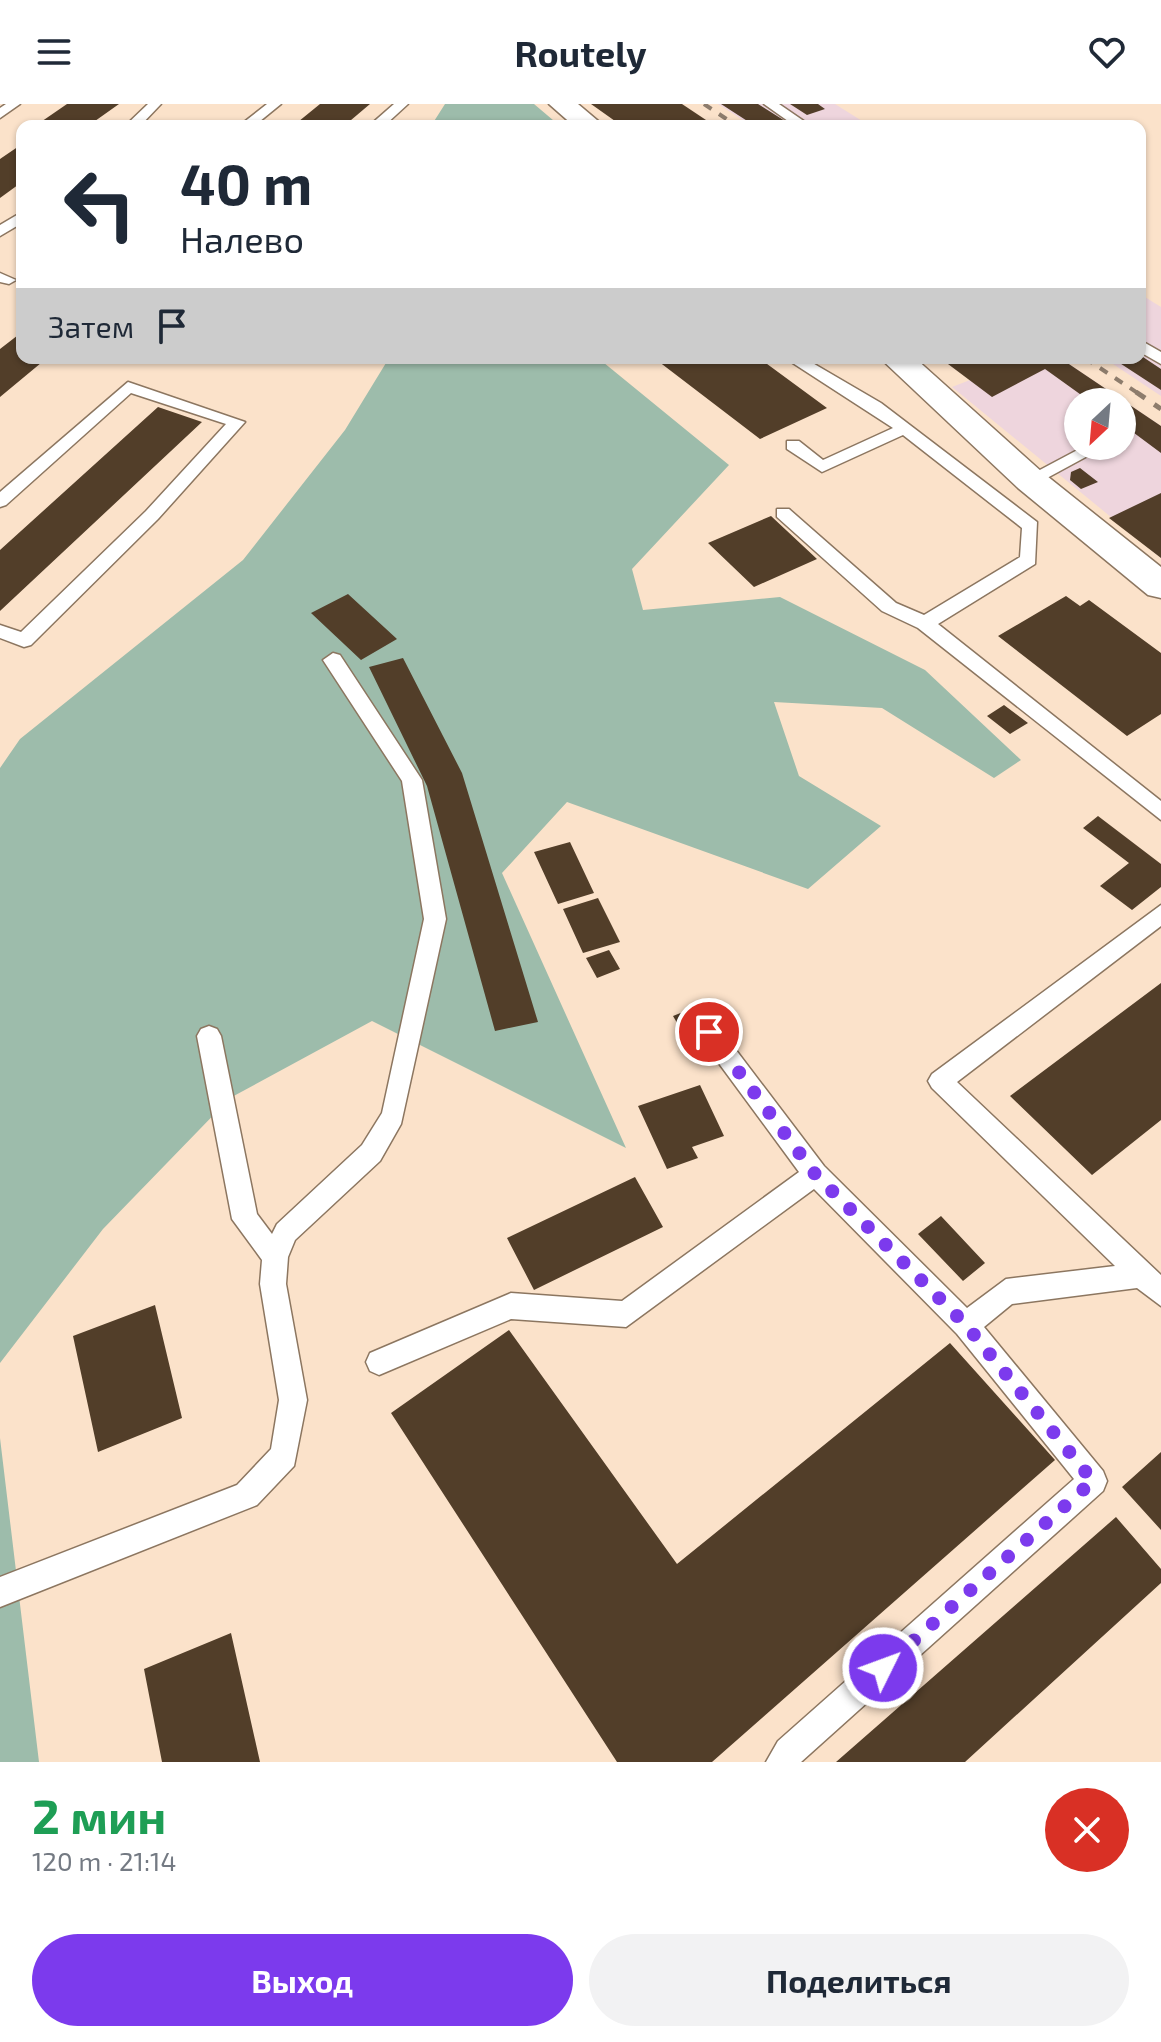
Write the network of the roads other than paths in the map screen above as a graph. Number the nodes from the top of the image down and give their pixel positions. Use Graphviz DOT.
graph roads {
  1 [pos="14,104"];
  2 [pos="155,104"];
  3 [pos="275,104"];
  4 [pos="402,104"];
  5 [pos="562,104"];
  6 [pos="770,104"];
  7 [pos="0,114"];
  8 [pos="138,120"];
  9 [pos="254,120"];
  10 [pos="383,120"];
  11 [pos="583,120"];
  12 [pos="795,120"];
  13 [pos="805,364"];
  14 [pos="903,364"];
  15 [pos="905,428"];
  16 [pos="793,445"];
  17 [pos="1070,460"];
  18 [pos="1030,480"];
  19 [pos="0,501"];
  20 [pos="783,513"];
  21 [pos="1161,586"];
  22 [pos="925,623"];
  23 [pos="0,631"];
  24 [pos="333,660"];
  25 [pos="1161,812"];
  26 [pos="1161,914"];
  27 [pos="709,1032"];
  28 [pos="209,1036"];
  29 [pos="815,1174"];
  30 [pos="275,1257"];
  31 [pos="1142,1275"];
  32 [pos="1161,1293"];
  33 [pos="966,1325"];
  34 [pos="379,1362"];
  35 [pos="0,1592"];
  36 [pos="782,1762"];
  1 -- 7 [label="lane"];
  2 -- 8 [label="lane"];
  3 -- 9 [label="lane"];
  4 -- 10 [label="lane"];
  5 -- 11 [label="street"];
  6 -- 12 [label="lane"];
  13 -- 15 [label="lane"];
  14 -- 18 [label="street"];
  15 -- 16 [label="lane"];
  15 -- 22 [label="lane"];
  17 -- 18 [label="lane"];
  18 -- 21 [label="street"];
  19 -- 23 [label="lane"];
  20 -- 22 [label="lane"];
  22 -- 25 [label="lane"];
  24 -- 30 [label="lane"];
  26 -- 31 [label="lane"];
  27 -- 29 [label="lane"];
  28 -- 30 [label="lane"];
  29 -- 33 [label="lane"];
  29 -- 34 [label="lane"];
  30 -- 35 [label="lane"];
  31 -- 32 [label="lane"];
  31 -- 33 [label="lane"];
  33 -- 36 [label="lane"];
}
